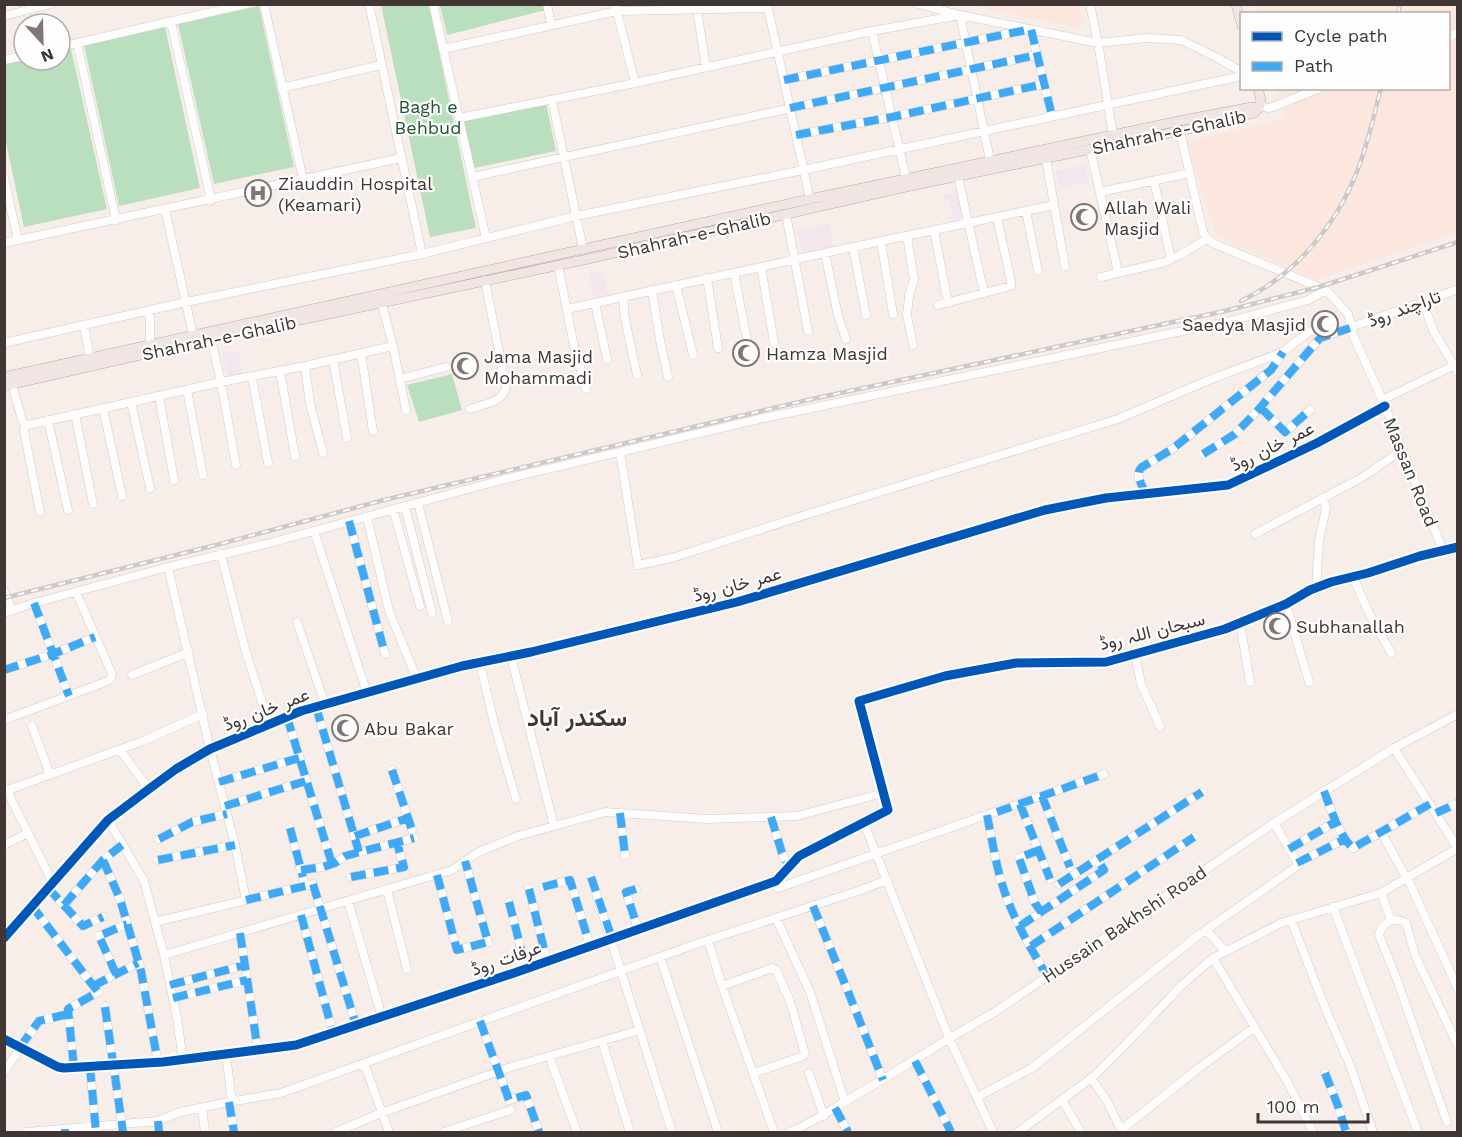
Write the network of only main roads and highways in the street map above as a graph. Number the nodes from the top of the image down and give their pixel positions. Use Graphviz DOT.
graph roads {
  1 [pos="1236,4"];
  2 [pos="1240,19"];
  3 [pos="1258,90"];
  4 [pos="1260,107"];
  5 [pos="380,299"];
  6 [pos="210,335"];
  7 [pos="8,382"];
  1 -- 2 [label="main road"];
  3 -- 4 [label="main road"];
  4 -- 5 [label="main road, Shahrah-e-Ghalib"];
  4 -- 5 [label="main road, Shahrah-e-Ghalib"];
  5 -- 6 [label="main road, Shahrah-e-Ghalib"];
  6 -- 7 [label="main road, Shahrah-e-Ghalib"];
  6 -- 7 [label="main road, Shahrah-e-Ghalib"];
}
